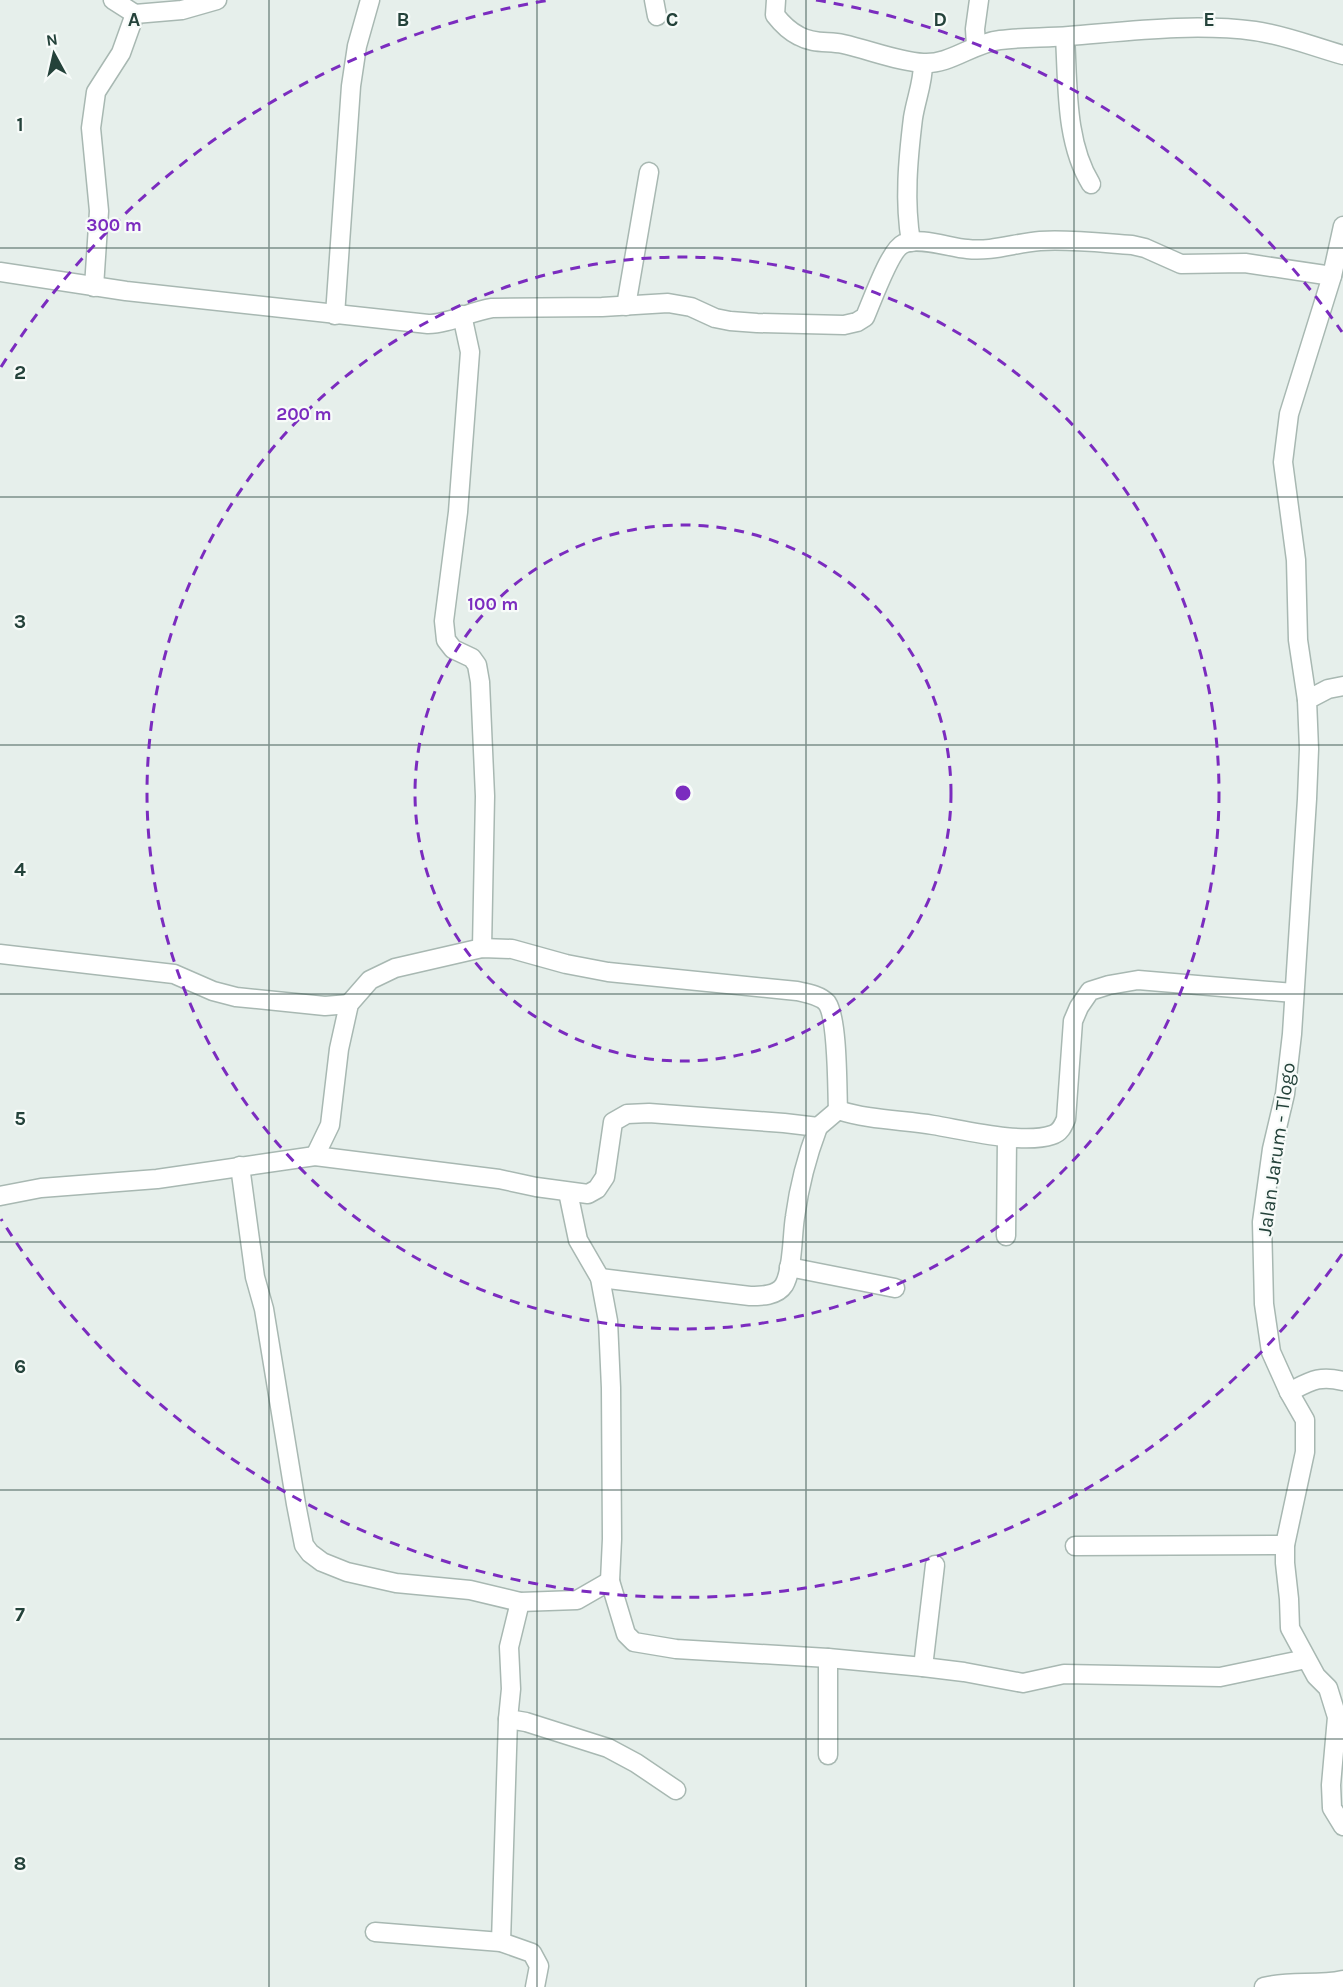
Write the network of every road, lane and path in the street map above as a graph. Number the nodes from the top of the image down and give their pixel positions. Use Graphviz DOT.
graph roads {
  1 [pos="113,0"];
  2 [pos="217,0"];
  3 [pos="370,0"];
  4 [pos="776,0"];
  5 [pos="979,0"];
  6 [pos="135,14"];
  7 [pos="1065,37"];
  8 [pos="976,45"];
  9 [pos="1343,55"];
  10 [pos="923,63"];
  11 [pos="649,171"];
  12 [pos="1091,184"];
  13 [pos="1343,226"];
  14 [pos="911,242"];
  15 [pos="1341,249"];
  16 [pos="0,272"];
  17 [pos="1332,276"];
  18 [pos="94,287"];
  19 [pos="626,306"];
  20 [pos="335,315"];
  21 [pos="462,315"];
  22 [pos="1343,686"];
  23 [pos="1307,700"];
  24 [pos="482,948"];
  25 [pos="0,954"];
  26 [pos="1294,993"];
  27 [pos="349,1004"];
  28 [pos="838,1110"];
  29 [pos="818,1127"];
  30 [pos="1007,1138"];
  31 [pos="315,1156"];
  32 [pos="240,1166"];
  33 [pos="568,1192"];
  34 [pos="0,1196"];
  35 [pos="1006,1236"];
  36 [pos="789,1267"];
  37 [pos="600,1278"];
  38 [pos="895,1288"];
  39 [pos="1343,1381"];
  40 [pos="1289,1392"];
  41 [pos="1285,1545"];
  42 [pos="1075,1546"];
  43 [pos="935,1564"];
  44 [pos="610,1581"];
  45 [pos="520,1602"];
  46 [pos="828,1658"];
  47 [pos="1306,1659"];
  48 [pos="923,1667"];
  49 [pos="508,1719"];
  50 [pos="828,1755"];
  51 [pos="676,1790"];
  52 [pos="1343,1826"];
  53 [pos="375,1932"];
  54 [pos="501,1942"];
  55 [pos="1343,1980"];
  56 [pos="535,1987"];
  57 [pos="1264,1987"];
  1 -- 6 [label="street"];
  2 -- 6 [label="street"];
  3 -- 20 [label="street"];
  4 -- 10 [label="street"];
  5 -- 8 [label="street"];
  6 -- 18 [label="street"];
  7 -- 8 [label="street"];
  7 -- 9 [label="street"];
  7 -- 12 [label="street"];
  8 -- 10 [label="street"];
  10 -- 14 [label="street"];
  11 -- 19 [label="street"];
  13 -- 15 [label="street, Jalan Jarum - Tlogo"];
  14 -- 17 [label="street"];
  14 -- 19 [label="street"];
  15 -- 17 [label="street, Jalan Jarum - Tlogo"];
  16 -- 18 [label="street"];
  17 -- 23 [label="street, Jalan Jarum - Tlogo"];
  18 -- 20 [label="street"];
  19 -- 21 [label="street"];
  20 -- 21 [label="street"];
  21 -- 24 [label="street"];
  22 -- 23 [label="street"];
  23 -- 26 [label="street, Jalan Jarum - Tlogo"];
  24 -- 27 [label="street"];
  24 -- 28 [label="street"];
  25 -- 27 [label="street"];
  26 -- 30 [label="street"];
  26 -- 40 [label="street, Jalan Jarum - Tlogo"];
  27 -- 31 [label="street"];
  28 -- 29 [label="street"];
  28 -- 30 [label="street"];
  29 -- 33 [label="street"];
  29 -- 36 [label="street"];
  30 -- 35 [label="street"];
  31 -- 32 [label="street"];
  31 -- 33 [label="street"];
  32 -- 34 [label="street"];
  32 -- 45 [label="street"];
  33 -- 37 [label="street"];
  36 -- 37 [label="street"];
  36 -- 38 [label="street"];
  37 -- 44 [label="street"];
  39 -- 40 [label="street"];
  40 -- 41 [label="street, Jalan Jarum - Tlogo"];
  41 -- 42 [label="street"];
  41 -- 47 [label="street, Jalan Jarum - Tlogo"];
  43 -- 48 [label="street"];
  44 -- 45 [label="street"];
  44 -- 46 [label="street"];
  45 -- 49 [label="street"];
  46 -- 48 [label="street"];
  46 -- 50 [label="street"];
  47 -- 48 [label="street"];
  47 -- 52 [label="street, Jalan Jarum - Tlogo"];
  49 -- 51 [label="street"];
  49 -- 54 [label="street"];
  53 -- 54 [label="street"];
  54 -- 56 [label="street"];
  55 -- 57 [label="street"];
}
